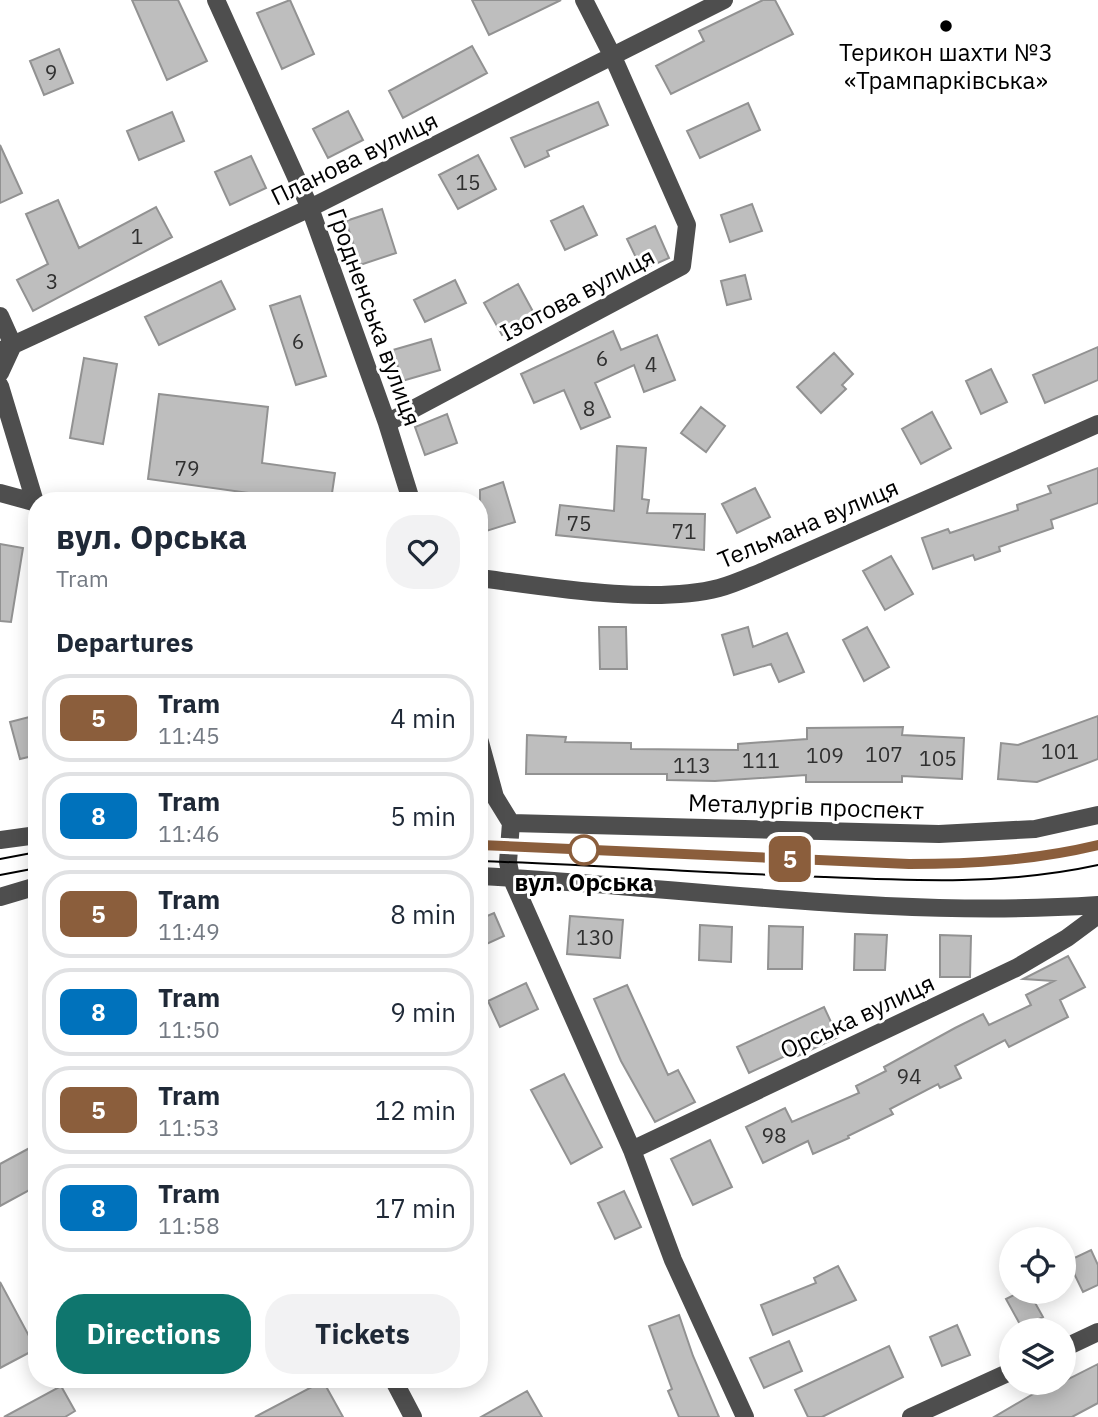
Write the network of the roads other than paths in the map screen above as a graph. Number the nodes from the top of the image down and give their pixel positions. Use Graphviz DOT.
graph roads {
  1 [pos="216,0"];
  2 [pos="584,0"];
  3 [pos="724,0"];
  4 [pos="612,57"];
  5 [pos="310,208"];
  6 [pos="0,316"];
  7 [pos="7,348"];
  8 [pos="0,373"];
  9 [pos="0,386"];
  10 [pos="387,423"];
  11 [pos="1098,424"];
  12 [pos="33,492"];
  13 [pos="409,492"];
  14 [pos="0,493"];
  15 [pos="28,501"];
  16 [pos="488,579"];
  17 [pos="488,798"];
  18 [pos="1098,816"];
  19 [pos="511,823"];
  20 [pos="28,836"];
  21 [pos="0,840"];
  22 [pos="488,876"];
  23 [pos="511,877"];
  24 [pos="28,889"];
  25 [pos="0,897"];
  26 [pos="1098,905"];
  27 [pos="1098,915"];
  28 [pos="632,1150"];
  29 [pos="1098,1332"];
  30 [pos="1076,1342"];
  31 [pos="999,1377"];
  32 [pos="398,1388"];
  33 [pos="413,1417"];
  34 [pos="745,1417"];
  35 [pos="911,1417"];
  1 -- 5 [label="street, Гродненська вулиця"];
  2 -- 4 [label="street, Ізотова вулиця"];
  3 -- 4 [label="street, Планова вулиця"];
  4 -- 5 [label="street, Планова вулиця"];
  4 -- 10 [label="street, Ізотова вулиця"];
  5 -- 7 [label="street, Планова вулиця"];
  5 -- 10 [label="street, Гродненська вулиця"];
  6 -- 7 [label="street"];
  7 -- 8 [label="street"];
  9 -- 12 [label="street"];
  10 -- 13 [label="street, Гродненська вулиця"];
  11 -- 16 [label="street, Тельмана вулиця"];
  14 -- 15 [label="street"];
  17 -- 19 [label="street"];
  18 -- 19 [label="street, Металургів проспект"];
  19 -- 23 [label="street"];
  20 -- 21 [label="street"];
  22 -- 23 [label="street"];
  23 -- 26 [label="street"];
  23 -- 28 [label="street"];
  24 -- 25 [label="street"];
  27 -- 28 [label="street, Орська вулиця"];
  28 -- 34 [label="street"];
  29 -- 30 [label="street"];
  31 -- 35 [label="street"];
  32 -- 33 [label="street"];
}
